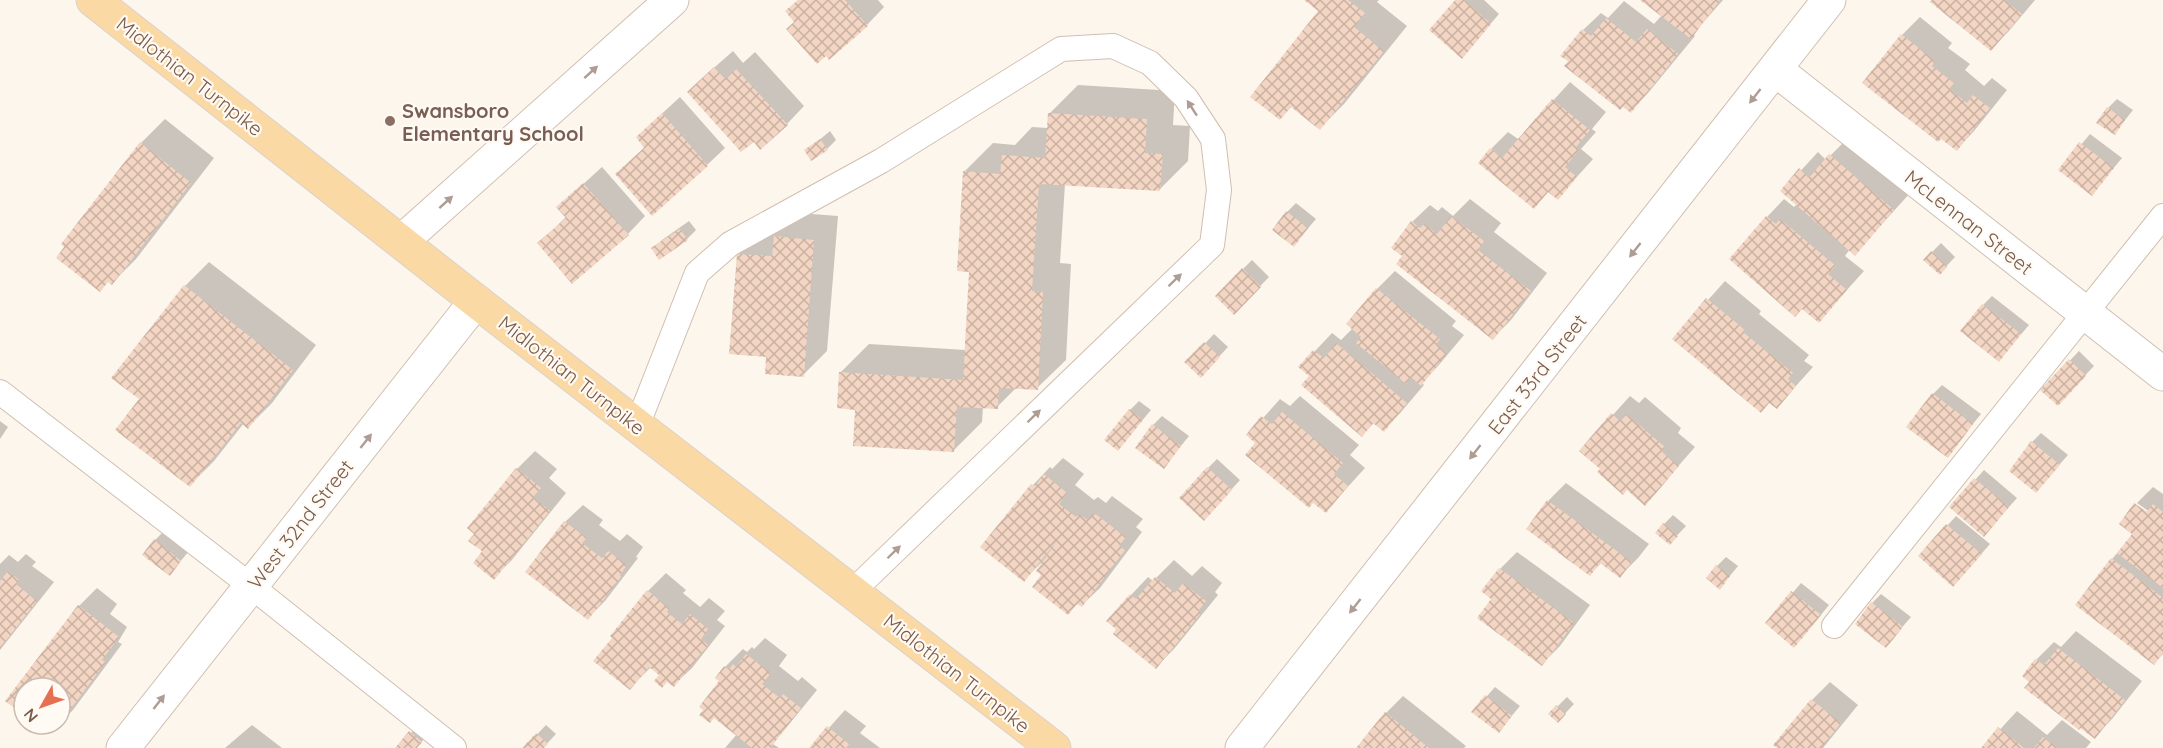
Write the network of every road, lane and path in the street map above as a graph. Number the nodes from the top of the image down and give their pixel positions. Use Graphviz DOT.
graph roads {
  1 [pos="93,0"];
  2 [pos="672,0"];
  3 [pos="1829,0"];
  4 [pos="1776,70"];
  5 [pos="2163,216"];
  6 [pos="402,241"];
  7 [pos="476,301"];
  8 [pos="2085,313"];
  9 [pos="2163,374"];
  10 [pos="0,392"];
  11 [pos="637,426"];
  12 [pos="250,586"];
  13 [pos="852,592"];
  14 [pos="1834,626"];
  15 [pos="1045,745"];
  16 [pos="123,748"];
  17 [pos="454,748"];
  18 [pos="1242,748"];
  1 -- 6 [label="main road, Midlothian Turnpike"];
  6 -- 2 [label="street, one-way"];
  3 -- 4 [label="street, East 33rd Street"];
  4 -- 8 [label="street, McLennan Street"];
  4 -- 18 [label="street, East 33rd Street, one-way"];
  5 -- 8 [label="lane"];
  6 -- 7 [label="main road, Midlothian Turnpike"];
  7 -- 11 [label="main road, Midlothian Turnpike"];
  12 -- 7 [label="street, West 32nd Street, one-way"];
  8 -- 9 [label="street, McLennan Street"];
  8 -- 14 [label="lane"];
  10 -- 12 [label="lane"];
  11 -- 13 [label="main road, Midlothian Turnpike"];
  13 -- 11 [label="lane, one-way"];
  16 -- 12 [label="street, West 32nd Street, one-way"];
  12 -- 17 [label="lane"];
  13 -- 15 [label="main road, Midlothian Turnpike"];
}
